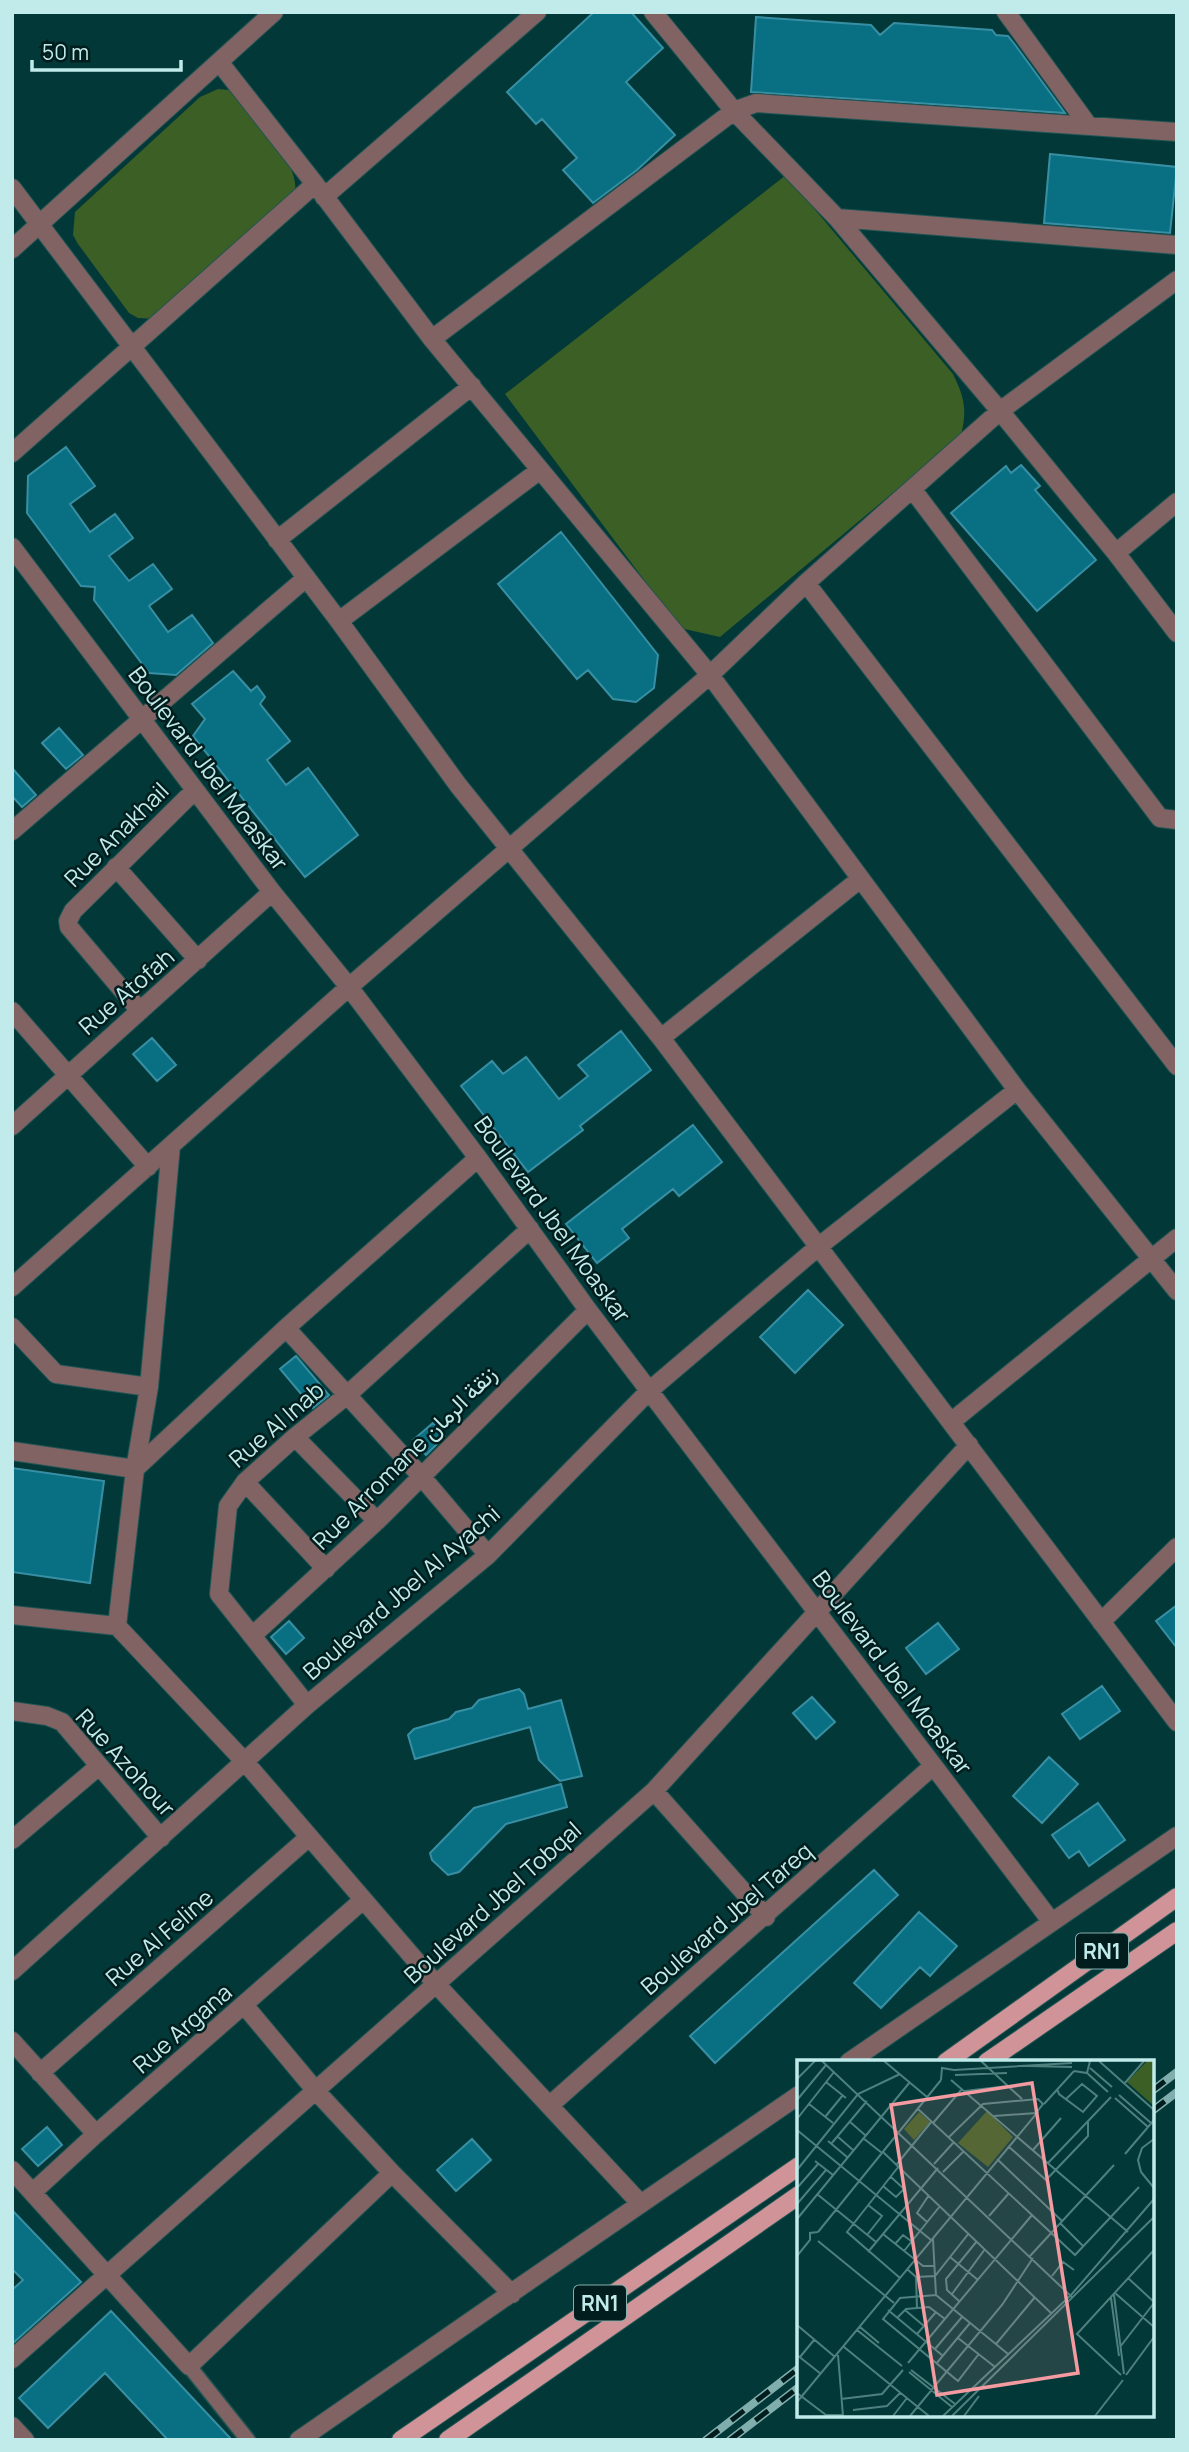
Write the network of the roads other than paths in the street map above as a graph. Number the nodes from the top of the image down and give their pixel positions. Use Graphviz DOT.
graph roads {
  1 [pos="275,12"];
  2 [pos="537,12"];
  3 [pos="653,12"];
  4 [pos="1006,12"];
  5 [pos="220,63"];
  6 [pos="734,111"];
  7 [pos="1088,125"];
  8 [pos="1177,132"];
  9 [pos="12,188"];
  10 [pos="319,191"];
  11 [pos="837,218"];
  12 [pos="41,225"];
  13 [pos="1177,244"];
  14 [pos="12,249"];
  15 [pos="1177,280"];
  16 [pos="432,340"];
  17 [pos="133,346"];
  18 [pos="471,386"];
  19 [pos="1000,411"];
  20 [pos="12,453"];
  21 [pos="540,470"];
  22 [pos="913,489"];
  23 [pos="1177,502"];
  24 [pos="277,540"];
  25 [pos="12,547"];
  26 [pos="1116,553"];
  27 [pos="306,578"];
  28 [pos="806,583"];
  29 [pos="339,621"];
  30 [pos="1177,633"];
  31 [pos="710,675"];
  32 [pos="141,718"];
  33 [pos="195,790"];
  34 [pos="1177,820"];
  35 [pos="12,831"];
  36 [pos="507,849"];
  37 [pos="116,867"];
  38 [pos="859,880"];
  39 [pos="272,892"];
  40 [pos="198,960"];
  41 [pos="349,987"];
  42 [pos="12,1011"];
  43 [pos="140,1011"];
  44 [pos="661,1038"];
  45 [pos="1177,1066"];
  46 [pos="69,1074"];
  47 [pos="1017,1090"];
  48 [pos="12,1126"];
  49 [pos="171,1146"];
  50 [pos="478,1158"];
  51 [pos="148,1167"];
  52 [pos="530,1229"];
  53 [pos="1177,1238"];
  54 [pos="818,1247"];
  55 [pos="1150,1257"];
  56 [pos="12,1287"];
  57 [pos="1177,1292"];
  58 [pos="588,1310"];
  59 [pos="12,1327"];
  60 [pos="286,1328"];
  61 [pos="149,1387"];
  62 [pos="650,1390"];
  63 [pos="346,1396"];
  64 [pos="951,1422"];
  65 [pos="295,1437"];
  66 [pos="969,1445"];
  67 [pos="12,1451"];
  68 [pos="135,1469"];
  69 [pos="421,1476"];
  70 [pos="245,1482"];
  71 [pos="377,1521"];
  72 [pos="1177,1547"];
  73 [pos="488,1555"];
  74 [pos="326,1569"];
  75 [pos="815,1611"];
  76 [pos="12,1615"];
  77 [pos="1101,1622"];
  78 [pos="117,1626"];
  79 [pos="252,1636"];
  80 [pos="307,1705"];
  81 [pos="12,1711"];
  82 [pos="1177,1722"];
  83 [pos="245,1762"];
  84 [pos="99,1766"];
  85 [pos="933,1766"];
  86 [pos="654,1791"];
  87 [pos="1177,1836"];
  88 [pos="161,1838"];
  89 [pos="309,1838"];
  90 [pos="12,1840"];
  91 [pos="1177,1897"];
  92 [pos="363,1900"];
  93 [pos="766,1917"];
  94 [pos="1051,1922"];
  95 [pos="1177,1931"];
  96 [pos="12,1971"];
  97 [pos="436,1984"];
  98 [pos="244,2006"];
  99 [pos="12,2041"];
  100 [pos="852,2060"];
  101 [pos="949,2060"];
  102 [pos="990,2060"];
  103 [pos="40,2073"];
  104 [pos="316,2091"];
  105 [pos="797,2096"];
  106 [pos="550,2105"];
  107 [pos="96,2134"];
  108 [pos="797,2167"];
  109 [pos="12,2170"];
  110 [pos="392,2173"];
  111 [pos="33,2192"];
  112 [pos="797,2195"];
  113 [pos="639,2203"];
  114 [pos="108,2276"];
  115 [pos="512,2294"];
  116 [pos="12,2359"];
  117 [pos="189,2367"];
  118 [pos="12,2426"];
  119 [pos="26,2440"];
  120 [pos="247,2440"];
  121 [pos="299,2440"];
  122 [pos="401,2440"];
  123 [pos="448,2440"];
  1 -- 5 [label="street"];
  2 -- 10 [label="street"];
  3 -- 6 [label="street"];
  4 -- 7 [label="street"];
  5 -- 10 [label="street"];
  5 -- 12 [label="street"];
  6 -- 7 [label="street"];
  6 -- 11 [label="street"];
  6 -- 16 [label="street"];
  7 -- 8 [label="street"];
  9 -- 12 [label="street"];
  10 -- 16 [label="street"];
  10 -- 17 [label="street"];
  11 -- 13 [label="street"];
  11 -- 19 [label="street"];
  12 -- 14 [label="street"];
  12 -- 17 [label="street"];
  15 -- 19 [label="street"];
  16 -- 18 [label="street"];
  17 -- 20 [label="street"];
  17 -- 24 [label="street"];
  18 -- 21 [label="street"];
  18 -- 24 [label="street"];
  19 -- 22 [label="street"];
  19 -- 26 [label="street"];
  21 -- 29 [label="street"];
  21 -- 31 [label="street"];
  22 -- 28 [label="street"];
  22 -- 34 [label="street"];
  23 -- 26 [label="street"];
  24 -- 27 [label="street"];
  25 -- 32 [label="street, Boulevard Jbel Moaskar"];
  26 -- 30 [label="street"];
  27 -- 29 [label="street"];
  27 -- 32 [label="street"];
  28 -- 31 [label="street"];
  28 -- 45 [label="street"];
  29 -- 36 [label="street"];
  31 -- 36 [label="street"];
  31 -- 38 [label="street"];
  32 -- 33 [label="street, Boulevard Jbel Moaskar"];
  32 -- 35 [label="street"];
  33 -- 37 [label="street, Rue Anakhail"];
  33 -- 39 [label="street, Boulevard Jbel Moaskar"];
  36 -- 41 [label="street"];
  36 -- 44 [label="street"];
  37 -- 40 [label="street"];
  37 -- 43 [label="street, Rue Anakhail"];
  38 -- 44 [label="street"];
  38 -- 47 [label="street"];
  39 -- 40 [label="street, Rue Atofah"];
  39 -- 41 [label="street, Boulevard Jbel Moaskar"];
  40 -- 43 [label="street, Rue Atofah"];
  41 -- 49 [label="street"];
  41 -- 50 [label="street, Boulevard Jbel Moaskar"];
  42 -- 46 [label="street"];
  43 -- 46 [label="street, Rue Atofah"];
  44 -- 54 [label="street"];
  46 -- 48 [label="street, Rue Atofah"];
  46 -- 51 [label="street"];
  47 -- 54 [label="street, Boulevard Jbel Al Ayachi"];
  47 -- 55 [label="street"];
  49 -- 51 [label="street"];
  49 -- 61 [label="street"];
  50 -- 52 [label="street, Boulevard Jbel Moaskar"];
  50 -- 60 [label="street"];
  51 -- 56 [label="street"];
  52 -- 58 [label="street, Boulevard Jbel Moaskar"];
  52 -- 63 [label="street, Rue Al Inab"];
  53 -- 55 [label="street"];
  54 -- 62 [label="street, Boulevard Jbel Al Ayachi"];
  54 -- 64 [label="street"];
  55 -- 57 [label="street"];
  55 -- 64 [label="street"];
  58 -- 62 [label="street, Boulevard Jbel Moaskar"];
  58 -- 69 [label="street, Rue Arromane زنقة الرمان"];
  59 -- 61 [label="street"];
  60 -- 63 [label="street"];
  60 -- 68 [label="street"];
  61 -- 68 [label="street"];
  62 -- 73 [label="street, Boulevard Jbel Al Ayachi"];
  62 -- 75 [label="street, Boulevard Jbel Moaskar"];
  63 -- 65 [label="street, Rue Al Inab"];
  63 -- 69 [label="street"];
  64 -- 66 [label="street"];
  65 -- 70 [label="street, Rue Al Inab"];
  65 -- 71 [label="street"];
  66 -- 75 [label="street, Boulevard Jbel Tobqal"];
  66 -- 77 [label="street"];
  67 -- 68 [label="street"];
  68 -- 78 [label="street"];
  69 -- 71 [label="street, Rue Arromane زنقة الرمان"];
  69 -- 73 [label="street"];
  70 -- 74 [label="street"];
  70 -- 79 [label="street, Rue Al Inab"];
  71 -- 74 [label="street, Rue Arromane زنقة الرمان"];
  72 -- 77 [label="street"];
  73 -- 80 [label="street, Boulevard Jbel Al Ayachi"];
  74 -- 79 [label="street, Rue Arromane زنقة الرمان"];
  75 -- 85 [label="street, Boulevard Jbel Moaskar"];
  75 -- 86 [label="street, Boulevard Jbel Tobqal"];
  76 -- 78 [label="street"];
  77 -- 82 [label="street"];
  78 -- 83 [label="street"];
  79 -- 80 [label="street, Rue Al Inab"];
  80 -- 83 [label="street, Boulevard Jbel Al Ayachi"];
  81 -- 84 [label="street, Rue Azohour"];
  83 -- 88 [label="street, Boulevard Jbel Al Ayachi"];
  83 -- 89 [label="street"];
  84 -- 88 [label="street, Rue Azohour"];
  84 -- 90 [label="street"];
  85 -- 93 [label="street, Boulevard Jbel Tareq"];
  85 -- 94 [label="street, Boulevard Jbel Moaskar"];
  86 -- 93 [label="street"];
  86 -- 97 [label="street, Boulevard Jbel Tobqal"];
  87 -- 94 [label="street"];
  88 -- 96 [label="street, Boulevard Jbel Al Ayachi"];
  89 -- 92 [label="street"];
  89 -- 103 [label="street, Rue Al Feline"];
  91 -- 101 [label="main road, RN1"];
  92 -- 97 [label="street"];
  92 -- 98 [label="street, Rue Argana"];
  93 -- 106 [label="street, Boulevard Jbel Tareq"];
  94 -- 100 [label="street"];
  95 -- 102 [label="main road, RN1"];
  97 -- 104 [label="street, Boulevard Jbel Tobqal"];
  97 -- 106 [label="street"];
  98 -- 104 [label="street"];
  98 -- 107 [label="street, Rue Argana"];
  99 -- 103 [label="street"];
  103 -- 107 [label="street"];
  104 -- 110 [label="street"];
  104 -- 114 [label="street, Boulevard Jbel Tobqal"];
  105 -- 113 [label="street"];
  106 -- 113 [label="street"];
  107 -- 111 [label="street, Rue Argana"];
  108 -- 122 [label="main road, RN1"];
  109 -- 111 [label="street"];
  110 -- 115 [label="street"];
  110 -- 117 [label="street"];
  111 -- 114 [label="street"];
  112 -- 123 [label="main road, RN1"];
  113 -- 115 [label="street"];
  114 -- 116 [label="street, Boulevard Jbel Tobqal"];
  114 -- 117 [label="street"];
  115 -- 121 [label="street"];
  117 -- 120 [label="street"];
  118 -- 119 [label="street"];
}
